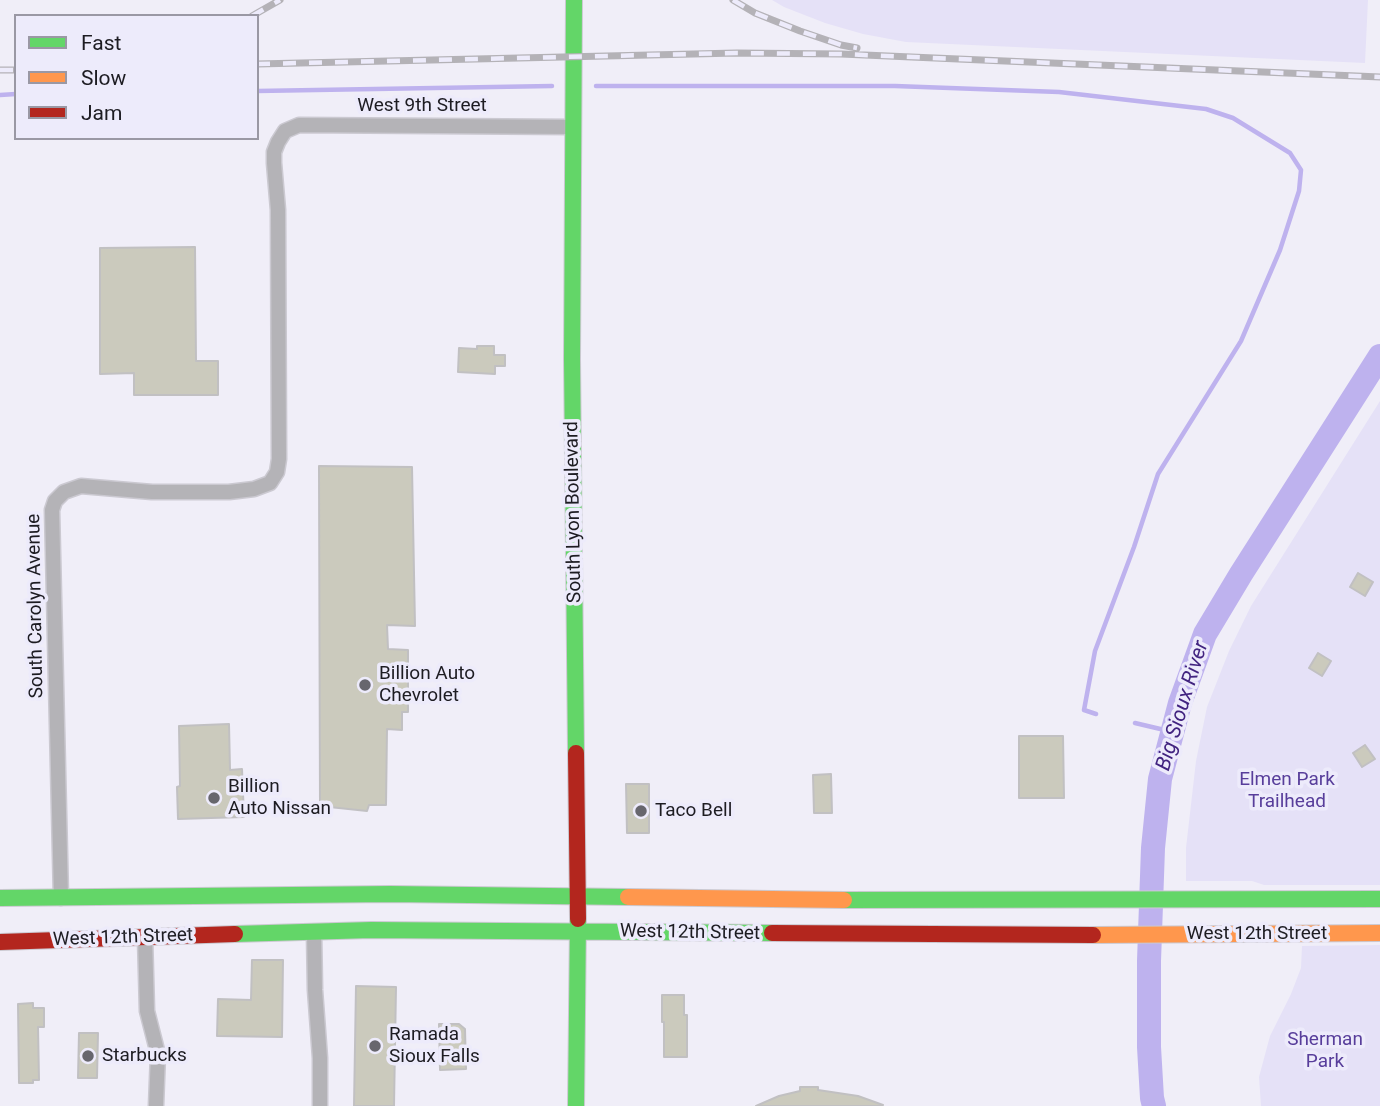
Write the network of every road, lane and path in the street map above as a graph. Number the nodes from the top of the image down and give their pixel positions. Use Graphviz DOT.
graph roads {
  1 [pos="574,0"];
  2 [pos="573,127"];
  3 [pos="278,142"];
  4 [pos="578,896"];
  5 [pos="0,898"];
  6 [pos="61,898"];
  7 [pos="1380,899"];
  8 [pos="578,931"];
  9 [pos="314,932"];
  10 [pos="1380,933"];
  11 [pos="145,937"];
  12 [pos="0,942"];
  13 [pos="156,1106"];
  14 [pos="320,1106"];
  15 [pos="576,1106"];
  1 -- 2 [label="main road, South Lyon Boulevard"];
  2 -- 3 [label="street, West 9th Street"];
  2 -- 4 [label="main road, South Lyon Boulevard"];
  3 -- 6 [label="street, South Carolyn Avenue"];
  4 -- 6 [label="main road, West 12th Street"];
  4 -- 7 [label="main road, West 12th Street"];
  4 -- 8 [label="main road, South Lyon Boulevard"];
  5 -- 6 [label="main road, West 12th Street"];
  8 -- 9 [label="main road, West 12th Street"];
  8 -- 10 [label="main road, West 12th Street"];
  8 -- 15 [label="main road, South Lyon Boulevard"];
  9 -- 11 [label="main road, West 12th Street"];
  9 -- 14 [label="street"];
  11 -- 12 [label="main road, West 12th Street"];
  11 -- 13 [label="street"];
}
